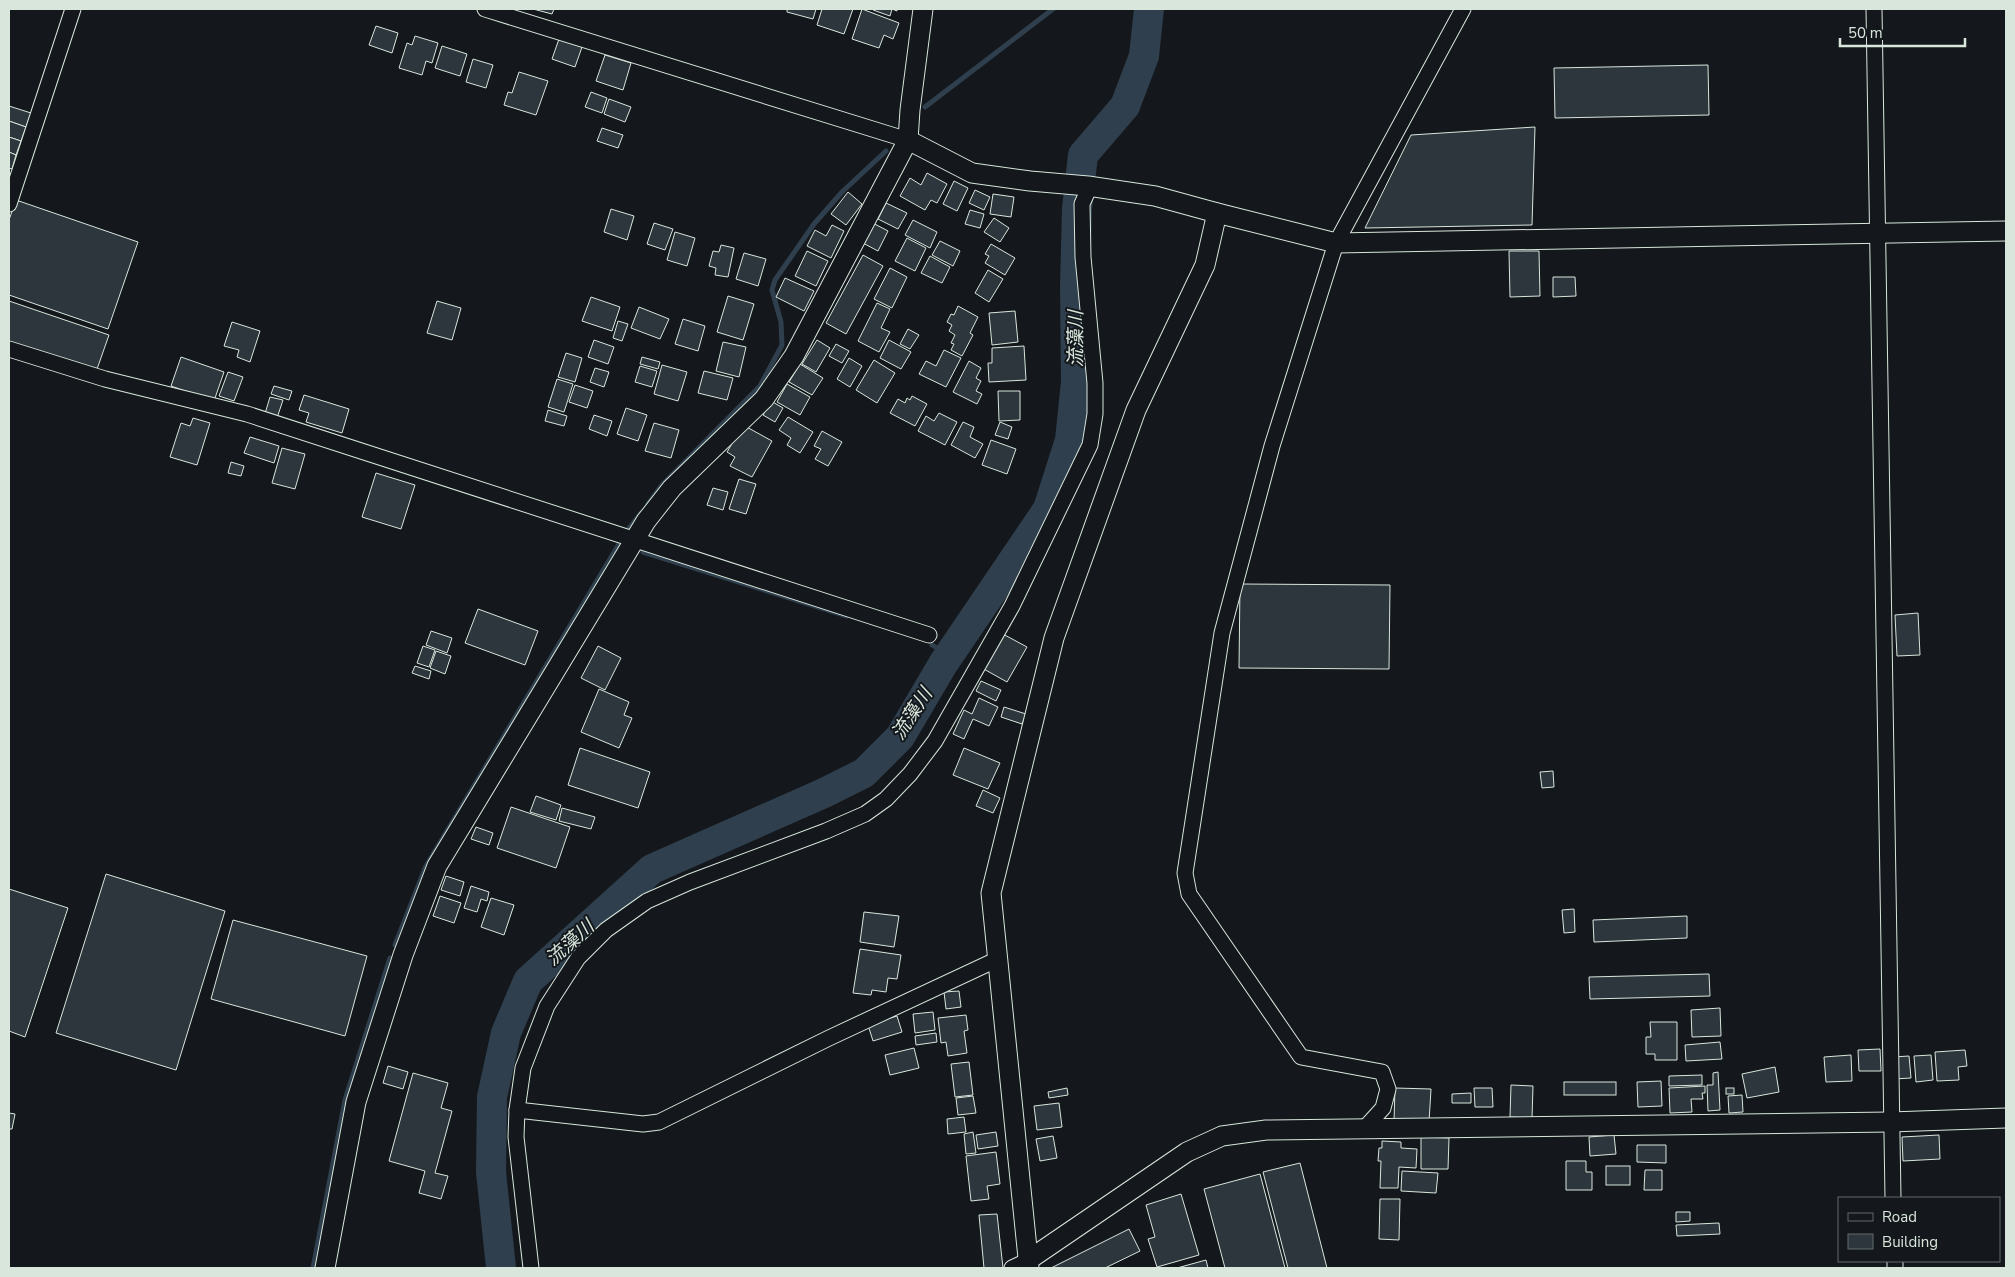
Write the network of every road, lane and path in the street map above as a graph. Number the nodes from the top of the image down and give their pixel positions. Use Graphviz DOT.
graph roads {
  1 [pos="73,9"];
  2 [pos="485,9"];
  3 [pos="923,9"];
  4 [pos="1463,9"];
  5 [pos="1874,9"];
  6 [pos="908,140"];
  7 [pos="1089,186"];
  8 [pos="9,204"];
  9 [pos="1217,214"];
  10 [pos="2006,231"];
  11 [pos="1878,234"];
  12 [pos="1336,243"];
  13 [pos="9,349"];
  14 [pos="625,537"];
  15 [pos="929,635"];
  16 [pos="998,959"];
  17 [pos="517,1110"];
  18 [pos="2006,1118"];
  19 [pos="1890,1122"];
  20 [pos="1364,1129"];
  21 [pos="1892,1197"];
  22 [pos="1023,1266"];
  23 [pos="325,1268"];
  24 [pos="530,1268"];
  1 -- 8 [label="street"];
  2 -- 6 [label="street"];
  3 -- 6 [label="street"];
  4 -- 12 [label="street"];
  5 -- 11 [label="street"];
  6 -- 7 [label="street"];
  6 -- 14 [label="street"];
  7 -- 9 [label="street"];
  7 -- 17 [label="street"];
  9 -- 12 [label="street"];
  9 -- 16 [label="street"];
  10 -- 11 [label="street"];
  11 -- 12 [label="street"];
  11 -- 19 [label="street"];
  12 -- 20 [label="street"];
  13 -- 14 [label="street"];
  14 -- 15 [label="street"];
  14 -- 23 [label="street"];
  16 -- 17 [label="street"];
  16 -- 22 [label="street"];
  17 -- 24 [label="street"];
  18 -- 19 [label="street"];
  19 -- 20 [label="street"];
  19 -- 21 [label="street"];
  20 -- 22 [label="street"];
}
